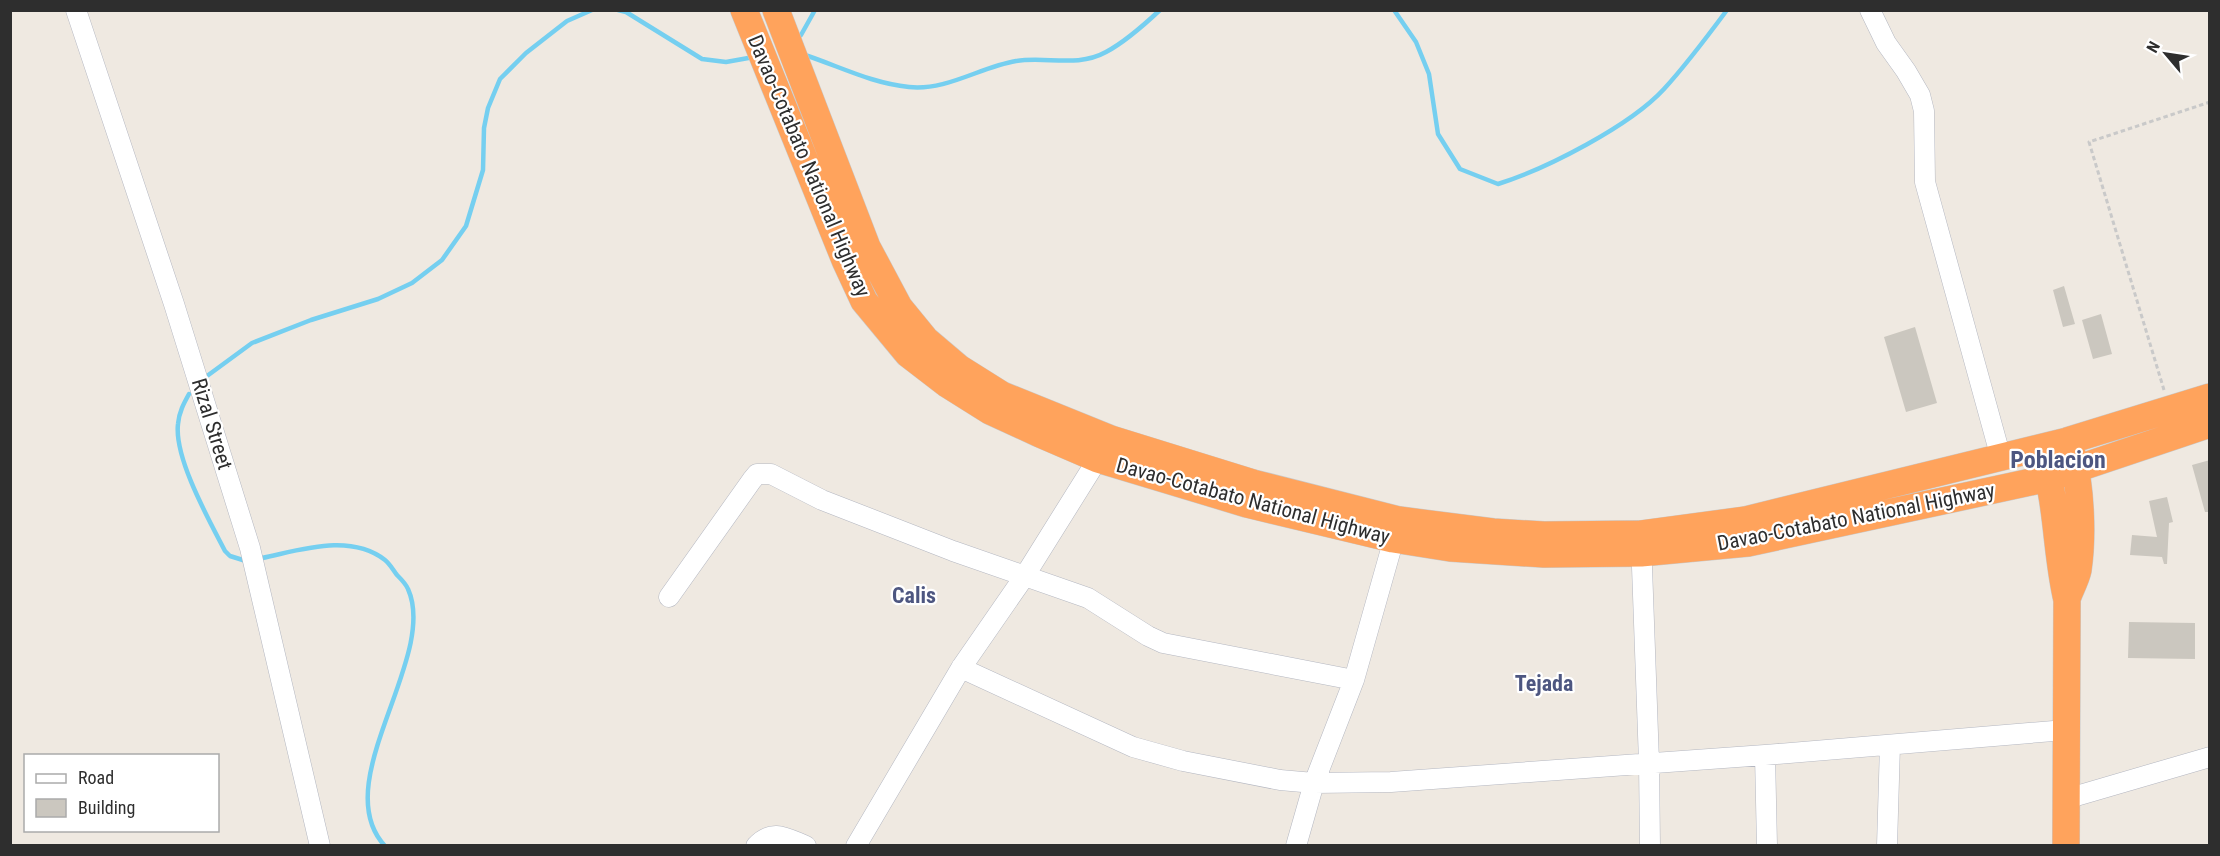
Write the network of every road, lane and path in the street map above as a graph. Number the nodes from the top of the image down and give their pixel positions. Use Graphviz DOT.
graph roads {
  1 [pos="76,10"];
  2 [pos="1870,10"];
  3 [pos="778,13"];
  4 [pos="748,18"];
  5 [pos="2210,102"];
  6 [pos="2210,397"];
  7 [pos="2170,409"];
  8 [pos="2210,424"];
  9 [pos="2067,441"];
  10 [pos="2040,448"];
  11 [pos="1104,449"];
  12 [pos="2001,458"];
  13 [pos="2076,470"];
  14 [pos="2049,478"];
  15 [pos="1396,529"];
  16 [pos="1641,543"];
  17 [pos="1024,577"];
  18 [pos="669,597"];
  19 [pos="2067,600"];
  20 [pos="961,668"];
  21 [pos="1353,681"];
  22 [pos="2066,730"];
  23 [pos="1890,746"];
  24 [pos="1765,755"];
  25 [pos="2210,757"];
  26 [pos="1649,762"];
  27 [pos="1314,783"];
  28 [pos="2066,799"];
  29 [pos="320,846"];
  30 [pos="756,846"];
  31 [pos="806,846"];
  32 [pos="856,846"];
  33 [pos="1296,846"];
  34 [pos="1650,846"];
  35 [pos="1767,846"];
  36 [pos="1887,846"];
  37 [pos="2066,846"];
  1 -- 29 [label="street, Rizal Street"];
  2 -- 12 [label="street"];
  3 -- 11 [label="highway, Davao-Cotabato National Highway"];
  4 -- 11 [label="highway, Davao-Cotabato National Highway"];
  5 -- 7 [label="path"];
  6 -- 7 [label="highway, Davao-Cotabato National Highway"];
  7 -- 9 [label="highway, Davao-Cotabato National Highway"];
  8 -- 13 [label="highway, Davao-Cotabato National Highway"];
  9 -- 10 [label="highway, Davao-Cotabato National Highway"];
  9 -- 13 [label="highway"];
  10 -- 12 [label="highway, Davao-Cotabato National Highway"];
  10 -- 14 [label="highway"];
  11 -- 15 [label="highway, Davao-Cotabato National Highway"];
  11 -- 17 [label="street"];
  12 -- 16 [label="highway, Davao-Cotabato National Highway"];
  13 -- 14 [label="highway, Davao-Cotabato National Highway"];
  13 -- 19 [label="highway"];
  14 -- 16 [label="highway, Davao-Cotabato National Highway"];
  14 -- 19 [label="highway"];
  15 -- 16 [label="highway, Davao-Cotabato National Highway"];
  15 -- 21 [label="street"];
  16 -- 26 [label="street"];
  17 -- 18 [label="street"];
  17 -- 20 [label="street"];
  17 -- 21 [label="street"];
  19 -- 22 [label="highway"];
  20 -- 27 [label="street"];
  20 -- 32 [label="street"];
  21 -- 27 [label="street"];
  22 -- 23 [label="street"];
  22 -- 28 [label="highway"];
  23 -- 24 [label="street"];
  23 -- 36 [label="street"];
  24 -- 26 [label="street"];
  24 -- 35 [label="street"];
  25 -- 28 [label="street"];
  26 -- 27 [label="street"];
  26 -- 34 [label="street"];
  27 -- 33 [label="street"];
  28 -- 37 [label="highway"];
  30 -- 31 [label="street"];
}
